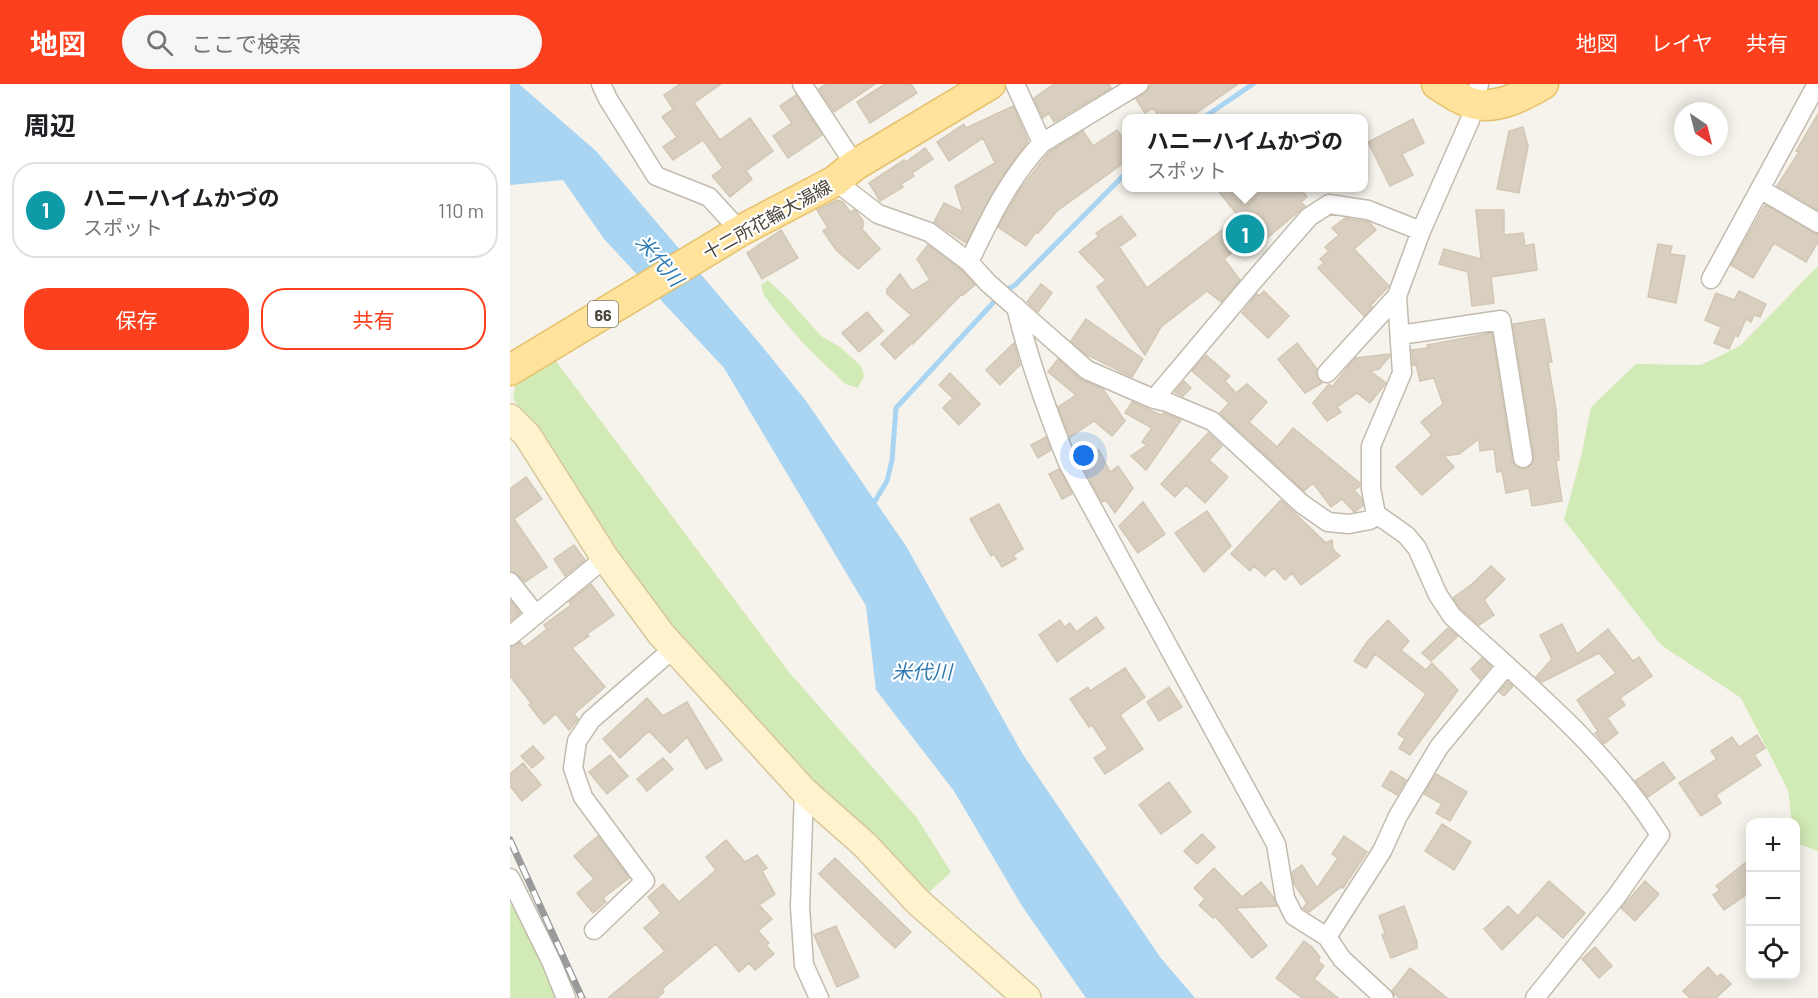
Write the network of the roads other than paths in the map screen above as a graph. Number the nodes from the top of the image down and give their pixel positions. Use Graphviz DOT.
graph roads {
  1 [pos="601,84"];
  2 [pos="802,84"];
  3 [pos="990,84"];
  4 [pos="1015,84"];
  5 [pos="1139,84"];
  6 [pos="1437,84"];
  7 [pos="1543,84"];
  8 [pos="1817,84"];
  9 [pos="1478,94"];
  10 [pos="1811,113"];
  11 [pos="1042,143"];
  12 [pos="845,173"];
  13 [pos="1760,189"];
  14 [pos="1818,223"];
  15 [pos="740,231"];
  16 [pos="1421,231"];
  17 [pos="969,262"];
  18 [pos="1711,279"];
  19 [pos="1397,296"];
  20 [pos="1016,308"];
  21 [pos="1400,334"];
  22 [pos="510,369"];
  23 [pos="1327,373"];
  24 [pos="1154,399"];
  25 [pos="510,418"];
  26 [pos="1523,458"];
  27 [pos="1376,514"];
  28 [pos="605,558"];
  29 [pos="510,582"];
  30 [pos="536,615"];
  31 [pos="510,636"];
  32 [pos="674,648"];
  33 [pos="1506,666"];
  34 [pos="804,791"];
  35 [pos="513,890"];
  36 [pos="594,930"];
  37 [pos="1327,937"];
  38 [pos="566,998"];
  39 [pos="819,998"];
  40 [pos="1027,998"];
  41 [pos="1384,998"];
  42 [pos="1535,998"];
  1 -- 15 [label="street"];
  2 -- 12 [label="street"];
  3 -- 12 [label="main road, 十二所花輪大湯線 / 66"];
  4 -- 11 [label="street"];
  5 -- 11 [label="street"];
  6 -- 9 [label="main road"];
  7 -- 9 [label="main road"];
  8 -- 10 [label="street"];
  9 -- 16 [label="street"];
  10 -- 13 [label="street"];
  11 -- 17 [label="street"];
  12 -- 15 [label="main road, 十二所花輪大湯線 / 66"];
  12 -- 17 [label="street"];
  13 -- 14 [label="street"];
  13 -- 18 [label="street"];
  15 -- 22 [label="main road, 十二所花輪大湯線 / 66"];
  16 -- 19 [label="street"];
  16 -- 24 [label="street"];
  17 -- 20 [label="street"];
  19 -- 21 [label="street"];
  19 -- 23 [label="street"];
  20 -- 24 [label="street"];
  20 -- 37 [label="street"];
  21 -- 26 [label="street"];
  21 -- 27 [label="street"];
  24 -- 27 [label="street"];
  25 -- 28 [label="street"];
  27 -- 33 [label="street"];
  28 -- 30 [label="street"];
  28 -- 32 [label="street"];
  29 -- 30 [label="street"];
  30 -- 31 [label="street"];
  32 -- 34 [label="street"];
  32 -- 36 [label="street"];
  33 -- 37 [label="street"];
  33 -- 42 [label="street"];
  34 -- 39 [label="street"];
  34 -- 40 [label="street"];
  35 -- 38 [label="street"];
  37 -- 41 [label="street"];
}
